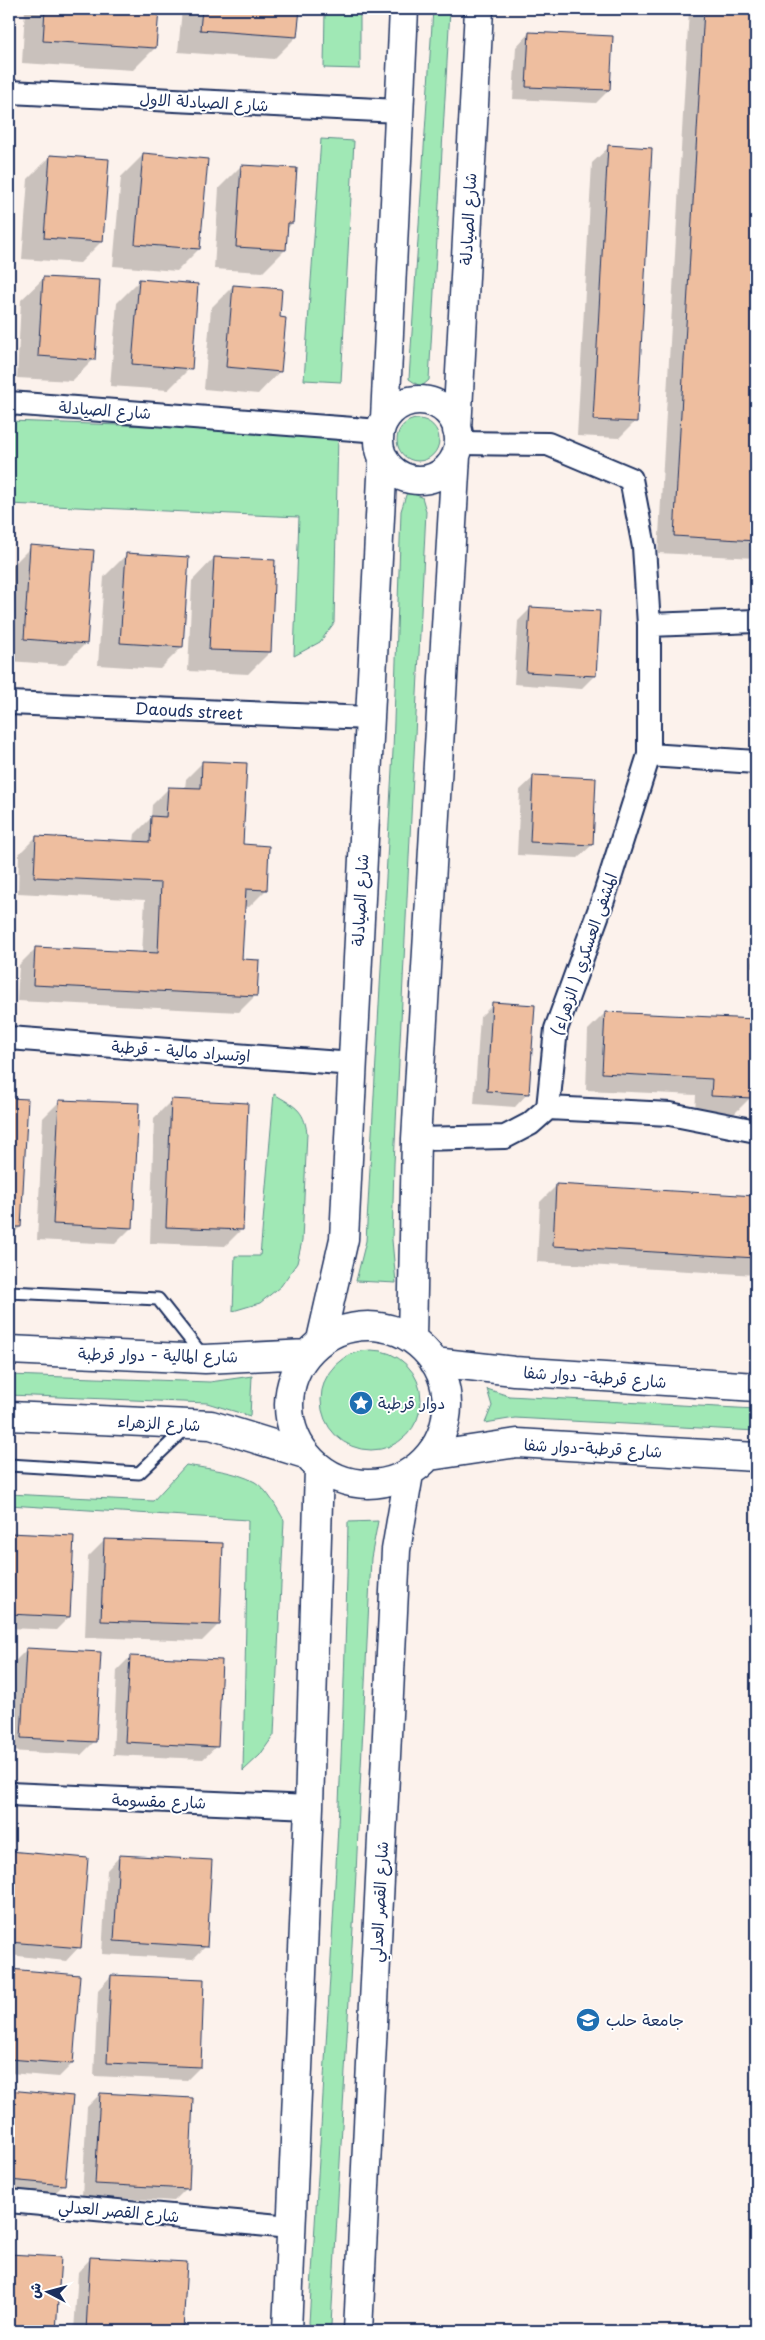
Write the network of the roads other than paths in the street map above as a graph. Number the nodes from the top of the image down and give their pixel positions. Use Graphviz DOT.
graph roads {
  1 [pos="404,9"];
  2 [pos="479,9"];
  3 [pos="9,92"];
  4 [pos="399,112"];
  5 [pos="9,403"];
  6 [pos="382,436"];
  7 [pos="457,443"];
  8 [pos="756,621"];
  9 [pos="649,625"];
  10 [pos="9,703"];
  11 [pos="368,718"];
  12 [pos="649,755"];
  13 [pos="756,762"];
  14 [pos="9,1038"];
  15 [pos="353,1064"];
  16 [pos="548,1108"];
  17 [pos="756,1132"];
  18 [pos="416,1139"];
  19 [pos="9,1292"];
  20 [pos="412,1339"];
  21 [pos="314,1347"];
  22 [pos="9,1350"];
  23 [pos="205,1359"];
  24 [pos="434,1362"];
  25 [pos="756,1388"];
  26 [pos="9,1416"];
  27 [pos="190,1424"];
  28 [pos="430,1456"];
  29 [pos="756,1457"];
  30 [pos="312,1461"];
  31 [pos="9,1465"];
  32 [pos="409,1474"];
  33 [pos="9,1794"];
  34 [pos="309,1807"];
  35 [pos="9,2201"];
  36 [pos="290,2227"];
  37 [pos="287,2331"];
  38 [pos="358,2331"];
  1 -- 4 [label="street, شارع الصيادلة"];
  2 -- 7 [label="street, شارع الصيادلة"];
  3 -- 4 [label="street, شارع الصيادلة الاول"];
  4 -- 6 [label="street, شارع الصيادلة"];
  5 -- 6 [label="street, شارع الصيادلة"];
  6 -- 7 [label="street"];
  6 -- 7 [label="street"];
  6 -- 11 [label="street, شارع الصيادلة"];
  7 -- 9 [label="street, المشفى العسكري ( الزهراء)"];
  7 -- 18 [label="street, شارع الصيادلة"];
  8 -- 9 [label="street"];
  9 -- 12 [label="street, المشفى العسكري ( الزهراء)"];
  10 -- 11 [label="street, Daouds street"];
  11 -- 15 [label="street, شارع الصيادلة"];
  12 -- 13 [label="street"];
  12 -- 16 [label="street, المشفى العسكري ( الزهراء)"];
  14 -- 15 [label="street, اوتسراد مالية - قرطبة"];
  15 -- 21 [label="street, شارع الصيادلة"];
  16 -- 17 [label="street"];
  16 -- 18 [label="street"];
  18 -- 20 [label="street, شارع الصيادلة"];
  19 -- 23 [label="lane"];
  20 -- 21 [label="street"];
  20 -- 24 [label="street"];
  21 -- 23 [label="street, شارع المالية - دوار قرطبة"];
  21 -- 30 [label="street"];
  22 -- 23 [label="street, شارع المالية - دوار قرطبة"];
  24 -- 25 [label="street, شارع قرطبة- دوار شفا"];
  24 -- 28 [label="street"];
  26 -- 27 [label="street, شارع الزهراء"];
  27 -- 30 [label="street, شارع الزهراء"];
  27 -- 31 [label="lane"];
  28 -- 29 [label="street, شارع قرطبة-دوار شفا"];
  28 -- 32 [label="street"];
  30 -- 32 [label="street"];
  30 -- 34 [label="street"];
  32 -- 38 [label="street, شارع القصر العدلي"];
  33 -- 34 [label="street, شارع مقسومة"];
  34 -- 36 [label="street"];
  35 -- 36 [label="street, شارع القصر العدلي"];
  36 -- 37 [label="street"];
}
